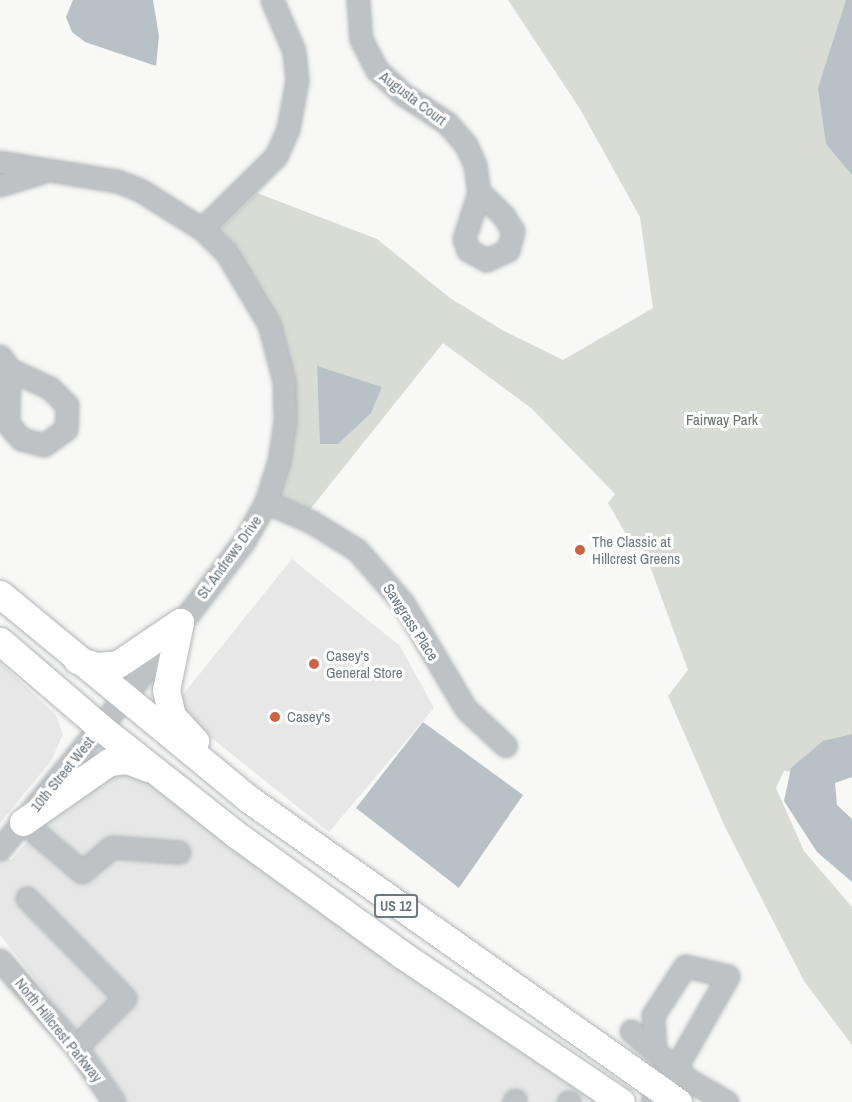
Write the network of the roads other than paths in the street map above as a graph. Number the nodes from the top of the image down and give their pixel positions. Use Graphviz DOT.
graph roads {
  1 [pos="272,0"];
  2 [pos="358,0"];
  3 [pos="0,162"];
  4 [pos="45,171"];
  5 [pos="0,185"];
  6 [pos="479,192"];
  7 [pos="202,229"];
  8 [pos="266,502"];
  9 [pos="0,594"];
  10 [pos="180,622"];
  11 [pos="0,624"];
  12 [pos="0,640"];
  13 [pos="76,659"];
  14 [pos="123,699"];
  15 [pos="100,727"];
  16 [pos="506,746"];
  17 [pos="153,770"];
  18 [pos="23,822"];
  19 [pos="0,849"];
  20 [pos="179,852"];
  21 [pos="27,898"];
  22 [pos="420,923"];
  23 [pos="455,948"];
  24 [pos="0,960"];
  25 [pos="631,1031"];
  26 [pos="76,1047"];
  27 [pos="655,1051"];
  28 [pos="666,1091"];
  29 [pos="114,1102"];
  30 [pos="621,1102"];
  31 [pos="727,1102"];
  1 -- 7 [label="street"];
  2 -- 6 [label="street, Augusta Court"];
  3 -- 4 [label="street, St. Andrews Drive"];
  4 -- 5 [label="street, St. Andrews Drive"];
  4 -- 7 [label="street, St. Andrews Drive"];
  7 -- 8 [label="street, St. Andrews Drive"];
  8 -- 10 [label="street, St. Andrews Drive"];
  8 -- 16 [label="street, Sawgrass Place"];
  9 -- 13 [label="main road, US 12"];
  10 -- 13 [label="main road"];
  10 -- 14 [label="street, St. Andrews Drive"];
  10 -- 22 [label="main road"];
  11 -- 14 [label="main road"];
  12 -- 15 [label="main road, US 12"];
  13 -- 14 [label="main road, US 12"];
  14 -- 15 [label="street, 10th Street West"];
  14 -- 22 [label="main road, US 12"];
  15 -- 17 [label="main road, US 12"];
  15 -- 18 [label="street, 10th Street West"];
  15 -- 23 [label="main road"];
  17 -- 18 [label="main road"];
  17 -- 30 [label="main road, US 12"];
  18 -- 19 [label="street, 10th Street West"];
  18 -- 20 [label="street"];
  21 -- 26 [label="street"];
  22 -- 23 [label="main road, US 12"];
  23 -- 28 [label="main road, US 12"];
  24 -- 26 [label="street, North Hillcrest Parkway"];
  25 -- 27 [label="street"];
  26 -- 29 [label="street, North Hillcrest Parkway"];
  27 -- 28 [label="street"];
  27 -- 28 [label="street"];
  28 -- 31 [label="street"];
}
